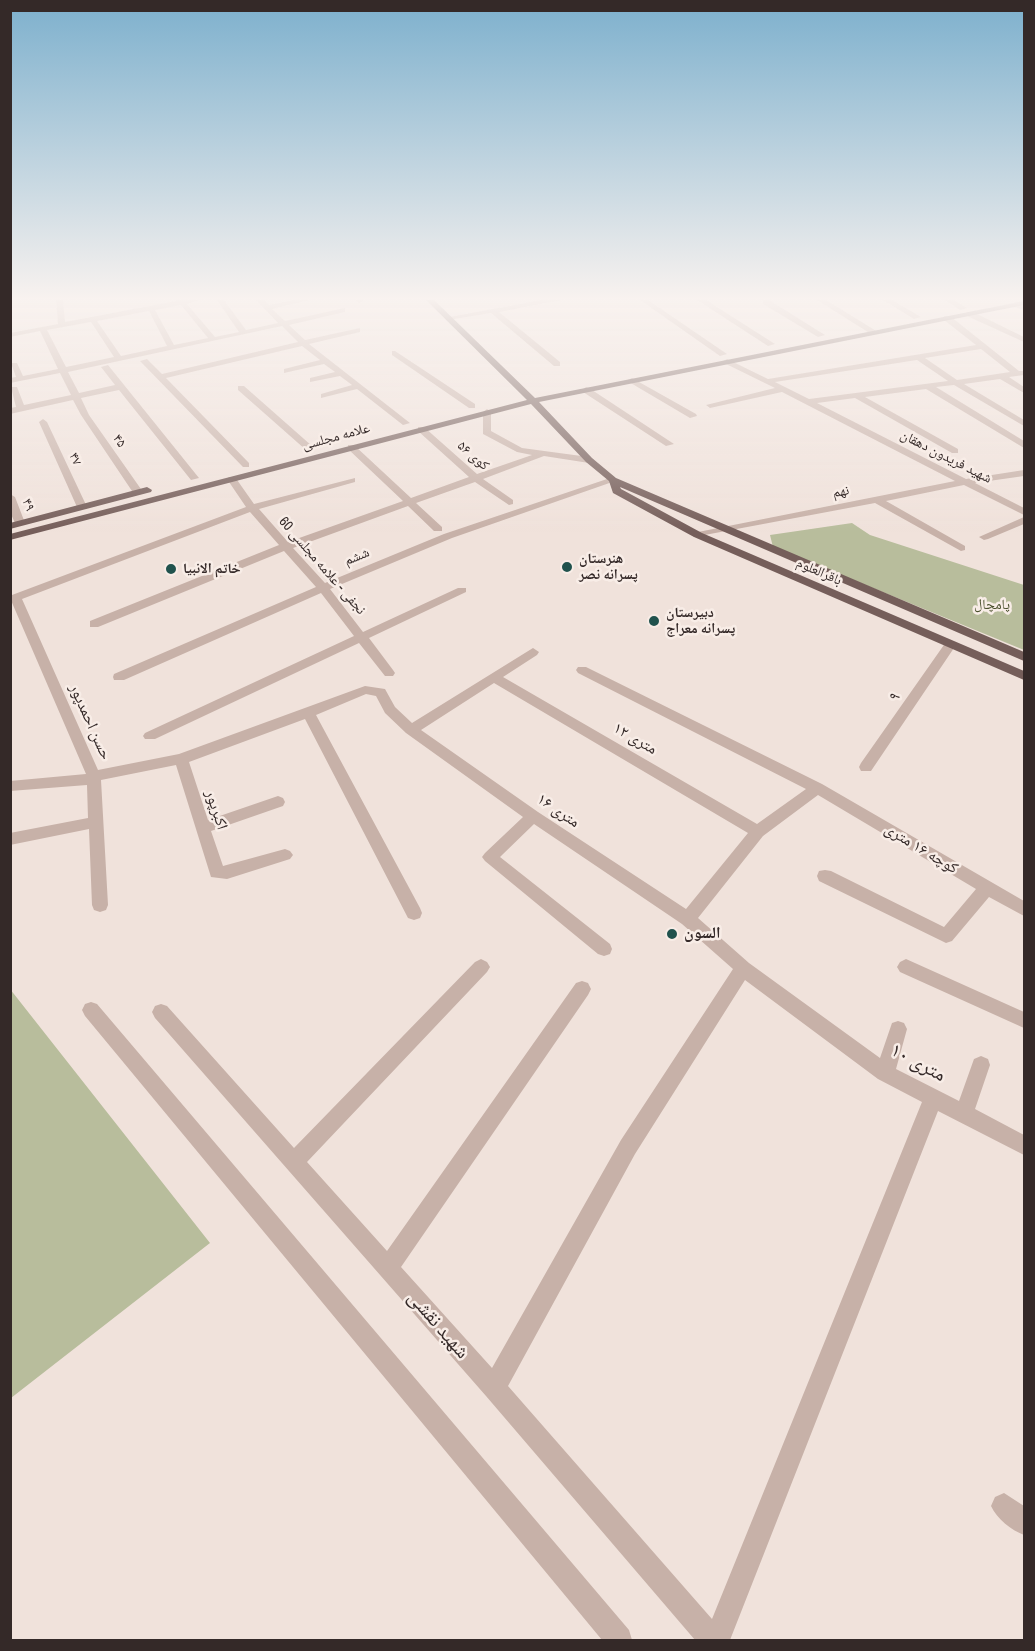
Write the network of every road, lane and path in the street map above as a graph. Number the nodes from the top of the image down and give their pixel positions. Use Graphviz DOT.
graph roads {
  1 [pos="30,377"];
  2 [pos="67,377"];
  3 [pos="112,377"];
  4 [pos="161,377"];
  5 [pos="323,377"];
  6 [pos="346,377"];
  7 [pos="430,377"];
  8 [pos="508,377"];
  9 [pos="617,377"];
  10 [pos="644,377"];
  11 [pos="761,377"];
  12 [pos="793,377"];
  13 [pos="948,377"];
  14 [pos="993,377"];
  15 [pos="1003,377"];
  16 [pos="21,379"];
  17 [pos="313,380"];
  18 [pos="632,380"];
  19 [pos="768,381"];
  20 [pos="955,382"];
  21 [pos="12,385"];
  22 [pos="358,386"];
  23 [pos="928,386"];
  24 [pos="119,387"];
  25 [pos="241,388"];
  26 [pos="784,389"];
  27 [pos="586,390"];
  28 [pos="1024,390"];
  29 [pos="525,394"];
  30 [pos="856,395"];
  31 [pos="324,396"];
  32 [pos="75,397"];
  33 [pos="533,401"];
  34 [pos="808,402"];
  35 [pos="710,405"];
  36 [pos="472,406"];
  37 [pos="21,409"];
  38 [pos="461,409"];
  39 [pos="10,411"];
  40 [pos="487,412"];
  41 [pos="693,416"];
  42 [pos="43,422"];
  43 [pos="406,423"];
  44 [pos="1024,423"];
  45 [pos="419,425"];
  46 [pos="395,426"];
  47 [pos="341,440"];
  48 [pos="352,442"];
  49 [pos="669,444"];
  50 [pos="1024,445"];
  51 [pos="320,446"];
  52 [pos="309,448"];
  53 [pos="298,451"];
  54 [pos="955,451"];
  55 [pos="540,455"];
  56 [pos="588,460"];
  57 [pos="256,462"];
  58 [pos="246,465"];
  59 [pos="233,473"];
  60 [pos="1024,473"];
  61 [pos="204,475"];
  62 [pos="194,478"];
  63 [pos="477,479"];
  64 [pos="352,480"];
  65 [pos="613,480"];
  66 [pos="183,481"];
  67 [pos="965,482"];
  68 [pos="160,487"];
  69 [pos="138,492"];
  70 [pos="10,497"];
  71 [pos="876,499"];
  72 [pos="409,502"];
  73 [pos="509,502"];
  74 [pos="82,507"];
  75 [pos="252,508"];
  76 [pos="1024,512"];
  77 [pos="1024,520"];
  78 [pos="15,524"];
  79 [pos="438,529"];
  80 [pos="722,529"];
  81 [pos="698,535"];
  82 [pos="10,537"];
  83 [pos="984,537"];
  84 [pos="285,547"];
  85 [pos="961,548"];
  86 [pos="323,588"];
  87 [pos="462,590"];
  88 [pos="94,624"];
  89 [pos="362,636"];
  90 [pos="950,645"];
  91 [pos="533,652"];
  92 [pos="1024,657"];
  93 [pos="582,670"];
  94 [pos="389,673"];
  95 [pos="1024,676"];
  96 [pos="119,677"];
  97 [pos="493,677"];
  98 [pos="308,713"];
  99 [pos="411,730"];
  100 [pos="150,736"];
  101 [pos="181,759"];
  102 [pos="867,767"];
  103 [pos="94,778"];
  104 [pos="10,786"];
  105 [pos="817,788"];
  106 [pos="278,802"];
  107 [pos="533,816"];
  108 [pos="96,822"];
  109 [pos="203,828"];
  110 [pos="759,832"];
  111 [pos="10,840"];
  112 [pos="285,855"];
  113 [pos="825,876"];
  114 [pos="987,888"];
  115 [pos="100,905"];
  116 [pos="1024,909"];
  117 [pos="414,913"];
  118 [pos="688,919"];
  119 [pos="604,949"];
  120 [pos="480,967"];
  121 [pos="906,967"];
  122 [pos="743,968"];
  123 [pos="582,989"];
  124 [pos="91,1010"];
  125 [pos="161,1012"];
  126 [pos="1024,1020"];
  127 [pos="898,1029"];
  128 [pos="981,1065"];
  129 [pos="885,1073"];
  130 [pos="934,1097"];
  131 [pos="964,1113"];
  132 [pos="1024,1145"];
  133 [pos="294,1162"];
  134 [pos="388,1268"];
  135 [pos="494,1388"];
  136 [pos="1004,1506"];
  137 [pos="1024,1522"];
  138 [pos="619,1641"];
  139 [pos="715,1641"];
  1 -- 16 [label="street"];
  2 -- 32 [label="street, ۴۵"];
  3 -- 24 [label="street"];
  4 -- 58 [label="street"];
  5 -- 17 [label="street"];
  6 -- 22 [label="street"];
  7 -- 36 [label="street"];
  8 -- 29 [label="main road, باقرالعلوم"];
  9 -- 29 [label="main road, علامه مجلسی"];
  10 -- 18 [label="main road, علامه مجلسی"];
  11 -- 19 [label="street, شهید فریدون دهقان"];
  12 -- 19 [label="street"];
  13 -- 20 [label="street"];
  14 -- 20 [label="street"];
  15 -- 28 [label="street"];
  16 -- 21 [label="street"];
  18 -- 27 [label="main road, علامه مجلسی"];
  18 -- 41 [label="street"];
  19 -- 26 [label="street, شهید فریدون دهقان"];
  20 -- 23 [label="street"];
  20 -- 44 [label="street"];
  21 -- 37 [label="street"];
  22 -- 31 [label="street"];
  22 -- 43 [label="street"];
  23 -- 30 [label="street"];
  23 -- 50 [label="street"];
  24 -- 32 [label="street"];
  24 -- 62 [label="street"];
  25 -- 52 [label="street"];
  26 -- 34 [label="street, شهید فریدون دهقان"];
  26 -- 35 [label="street"];
  27 -- 33 [label="main road, علامه مجلسی"];
  27 -- 49 [label="street"];
  29 -- 33 [label="main road, باقرالعلوم"];
  29 -- 36 [label="main road, علامه مجلسی"];
  30 -- 34 [label="street"];
  30 -- 54 [label="street"];
  32 -- 37 [label="street"];
  32 -- 69 [label="street, ۴۵"];
  33 -- 40 [label="main road, علامه مجلسی"];
  33 -- 56 [label="main road, باقرالعلوم"];
  34 -- 67 [label="street, شهید فریدون دهقان"];
  36 -- 38 [label="main road, علامه مجلسی"];
  37 -- 39 [label="street"];
  40 -- 45 [label="main road, علامه مجلسی"];
  40 -- 55 [label="street"];
  42 -- 74 [label="street, ۴۷"];
  43 -- 45 [label="main road, علامه مجلسی"];
  43 -- 46 [label="main road, علامه مجلسی"];
  45 -- 48 [label="main road, علامه مجلسی"];
  45 -- 63 [label="street, کوی ۵۶"];
  47 -- 48 [label="main road, علامه مجلسی"];
  48 -- 59 [label="main road, علامه مجلسی"];
  48 -- 72 [label="street"];
  51 -- 52 [label="main road, علامه مجلسی"];
  52 -- 53 [label="main road, علامه مجلسی"];
  55 -- 56 [label="street"];
  55 -- 63 [label="street"];
  56 -- 65 [label="main road, باقرالعلوم"];
  57 -- 58 [label="main road, علامه مجلسی"];
  58 -- 59 [label="main road, علامه مجلسی"];
  59 -- 75 [label="street, نجفی - علامه مجلسی 60"];
  59 -- 82 [label="main road, علامه مجلسی"];
  60 -- 67 [label="street"];
  61 -- 62 [label="main road"];
  62 -- 66 [label="main road"];
  63 -- 72 [label="street"];
  63 -- 73 [label="street, کوی ۵۶"];
  64 -- 75 [label="street"];
  65 -- 80 [label="main road, باقرالعلوم"];
  65 -- 81 [label="main road, باقرالعلوم"];
  65 -- 86 [label="street, ششم"];
  67 -- 71 [label="street, نهم"];
  67 -- 76 [label="street, شهید فریدون دهقان"];
  68 -- 69 [label="main road"];
  69 -- 74 [label="main road"];
  70 -- 78 [label="street, ۴۹"];
  71 -- 80 [label="street, نهم"];
  71 -- 85 [label="street"];
  72 -- 79 [label="street"];
  72 -- 84 [label="street"];
  74 -- 78 [label="main road"];
  75 -- 84 [label="street, نجفی - علامه مجلسی 60"];
  75 -- 103 [label="street, حسن احمدپور"];
  77 -- 83 [label="street"];
  80 -- 81 [label="street, نهم"];
  80 -- 92 [label="main road, باقرالعلوم"];
  81 -- 90 [label="main road, باقرالعلوم"];
  84 -- 86 [label="street, نجفی - علامه مجلسی 60"];
  84 -- 88 [label="street"];
  86 -- 89 [label="street, نجفی - علامه مجلسی 60"];
  86 -- 96 [label="street, ششم"];
  87 -- 89 [label="street"];
  89 -- 94 [label="street, نجفی - علامه مجلسی 60"];
  89 -- 100 [label="street"];
  90 -- 95 [label="main road, باقرالعلوم"];
  90 -- 102 [label="street, ۹"];
  91 -- 97 [label="street"];
  93 -- 105 [label="street, کوچه ۱۶ متری"];
  97 -- 99 [label="street"];
  97 -- 110 [label="street, ۱۲ متری"];
  98 -- 99 [label="street, ۱۶ متری"];
  98 -- 101 [label="street, ۱۶ متری"];
  98 -- 117 [label="street"];
  99 -- 107 [label="street, ۱۶ متری"];
  101 -- 103 [label="street, ۱۶ متری"];
  101 -- 109 [label="street, اکبرپور"];
  103 -- 104 [label="street, ۱۶ متری"];
  103 -- 108 [label="street, حسن احمدپور"];
  105 -- 110 [label="street"];
  105 -- 114 [label="street, کوچه ۱۶ متری"];
  106 -- 109 [label="street"];
  107 -- 118 [label="street, ۱۶ متری"];
  107 -- 119 [label="street"];
  108 -- 111 [label="street"];
  108 -- 115 [label="street, حسن احمدپور"];
  109 -- 112 [label="street, اکبرپور"];
  110 -- 118 [label="street"];
  113 -- 114 [label="street"];
  114 -- 116 [label="street, کوچه ۱۶ متری"];
  118 -- 122 [label="street, ۱۶ متری"];
  120 -- 133 [label="street"];
  121 -- 126 [label="street"];
  122 -- 129 [label="street, ۱۰ متری"];
  122 -- 135 [label="street"];
  123 -- 134 [label="street"];
  124 -- 138 [label="street"];
  125 -- 133 [label="street, شهید نقشی"];
  127 -- 129 [label="street"];
  128 -- 131 [label="street"];
  129 -- 130 [label="street, ۱۰ متری"];
  130 -- 131 [label="street, ۱۰ متری"];
  130 -- 139 [label="street"];
  131 -- 132 [label="street, ۱۰ متری"];
  133 -- 134 [label="street, شهید نقشی"];
  134 -- 135 [label="street, شهید نقشی"];
  135 -- 139 [label="street, شهید نقشی"];
  136 -- 137 [label="street"];
}
